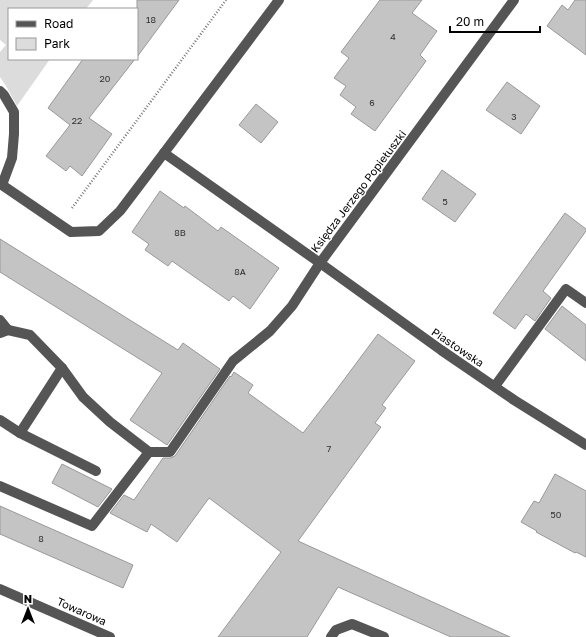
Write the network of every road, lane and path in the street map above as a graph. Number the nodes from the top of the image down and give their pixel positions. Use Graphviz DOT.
graph roads {
  1 [pos="226,0"];
  2 [pos="279,0"];
  3 [pos="514,0"];
  4 [pos="0,91"];
  5 [pos="164,153"];
  6 [pos="68,214"];
  7 [pos="320,263"];
  8 [pos="586,303"];
  9 [pos="0,320"];
  10 [pos="4,331"];
  11 [pos="62,368"];
  12 [pos="495,386"];
  13 [pos="0,420"];
  14 [pos="20,432"];
  15 [pos="586,445"];
  16 [pos="149,452"];
  17 [pos="96,471"];
  18 [pos="0,486"];
  19 [pos="0,588"];
  20 [pos="110,637"];
  21 [pos="331,637"];
  22 [pos="384,637"];
  1 -- 6 [label="path"];
  2 -- 5 [label="street"];
  3 -- 7 [label="street, Księdza Jerzego Popiełuszki"];
  4 -- 5 [label="street"];
  5 -- 7 [label="street, Księdza Jerzego Popiełuszki"];
  7 -- 12 [label="street, Piastowska"];
  7 -- 16 [label="street"];
  8 -- 12 [label="street"];
  9 -- 10 [label="street"];
  10 -- 11 [label="street"];
  11 -- 14 [label="street"];
  11 -- 16 [label="street"];
  12 -- 15 [label="street, Piastowska"];
  13 -- 14 [label="street"];
  14 -- 17 [label="street"];
  16 -- 18 [label="street"];
  19 -- 20 [label="street, Towarowa"];
  21 -- 22 [label="street"];
}
